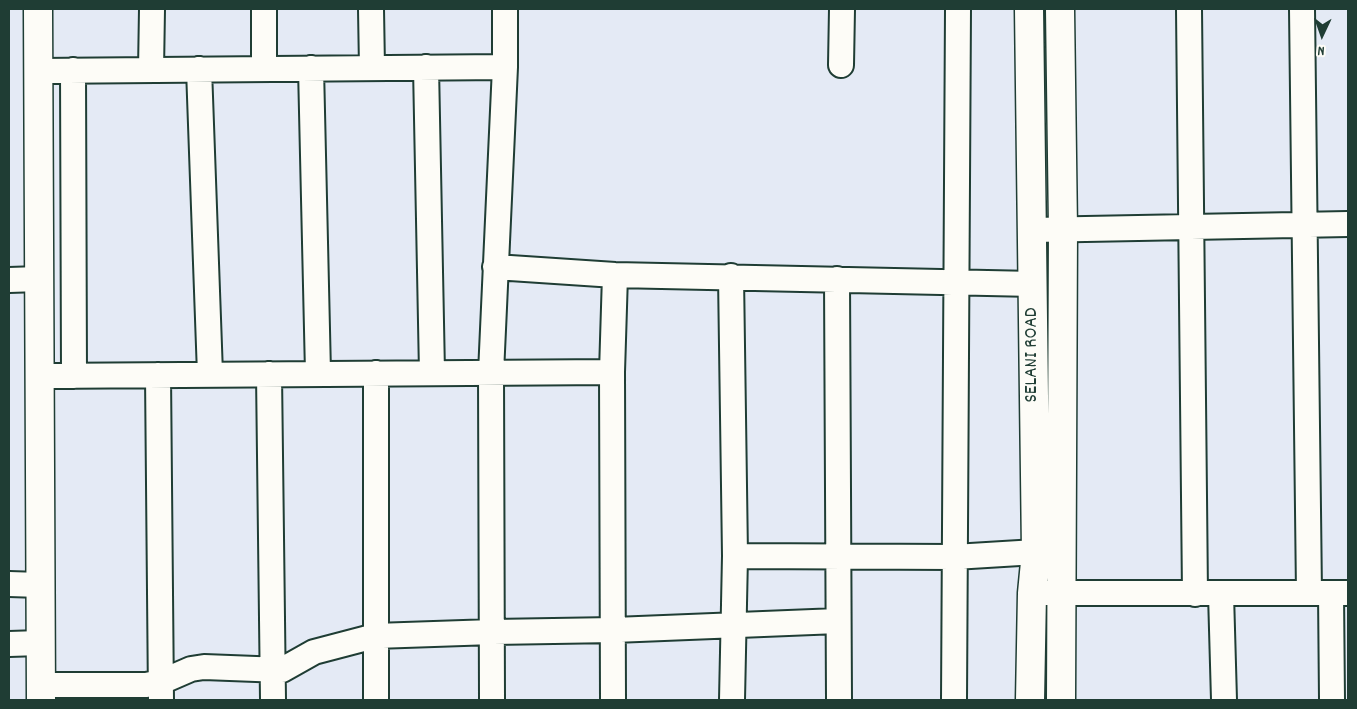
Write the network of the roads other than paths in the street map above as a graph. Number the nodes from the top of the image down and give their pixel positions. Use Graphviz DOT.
graph roads {
  1 [pos="38,9"];
  2 [pos="152,9"];
  3 [pos="264,9"];
  4 [pos="372,9"];
  5 [pos="505,9"];
  6 [pos="842,9"];
  7 [pos="958,9"];
  8 [pos="1029,9"];
  9 [pos="1060,9"];
  10 [pos="1189,9"];
  11 [pos="1302,9"];
  12 [pos="841,65"];
  13 [pos="505,66"];
  14 [pos="426,67"];
  15 [pos="311,68"];
  16 [pos="372,68"];
  17 [pos="200,69"];
  18 [pos="264,69"];
  19 [pos="73,70"];
  20 [pos="151,70"];
  21 [pos="39,71"];
  22 [pos="1305,224"];
  23 [pos="1348,224"];
  24 [pos="1192,227"];
  25 [pos="1033,230"];
  26 [pos="1063,230"];
  27 [pos="495,267"];
  28 [pos="615,275"];
  29 [pos="731,276"];
  30 [pos="39,279"];
  31 [pos="837,279"];
  32 [pos="9,280"];
  33 [pos="956,282"];
  34 [pos="1034,284"];
  35 [pos="612,372"];
  36 [pos="318,373"];
  37 [pos="376,373"];
  38 [pos="432,373"];
  39 [pos="491,373"];
  40 [pos="210,374"];
  41 [pos="269,374"];
  42 [pos="158,375"];
  43 [pos="39,376"];
  44 [pos="74,376"];
  45 [pos="1036,552"];
  46 [pos="735,556"];
  47 [pos="839,557"];
  48 [pos="954,557"];
  49 [pos="9,584"];
  50 [pos="40,585"];
  51 [pos="1032,593"];
  52 [pos="1062,593"];
  53 [pos="1195,594"];
  54 [pos="1221,594"];
  55 [pos="1329,594"];
  56 [pos="838,621"];
  57 [pos="732,624"];
  58 [pos="614,630"];
  59 [pos="493,632"];
  60 [pos="375,636"];
  61 [pos="40,643"];
  62 [pos="9,644"];
  63 [pos="273,671"];
  64 [pos="161,691"];
  65 [pos="41,692"];
  66 [pos="273,700"];
  67 [pos="376,700"];
  68 [pos="492,700"];
  69 [pos="613,700"];
  70 [pos="732,700"];
  71 [pos="838,700"];
  72 [pos="954,700"];
  73 [pos="1030,700"];
  74 [pos="1061,700"];
  75 [pos="1224,700"];
  76 [pos="1332,700"];
  1 -- 21 [label="street"];
  2 -- 20 [label="street"];
  3 -- 18 [label="street"];
  4 -- 16 [label="street"];
  5 -- 13 [label="street"];
  6 -- 12 [label="street"];
  7 -- 33 [label="street"];
  8 -- 25 [label="street, SELANI ROAD"];
  9 -- 26 [label="street, SELANI ROAD"];
  10 -- 24 [label="street"];
  11 -- 22 [label="street"];
  13 -- 14 [label="street"];
  13 -- 27 [label="street"];
  14 -- 16 [label="street"];
  14 -- 38 [label="street"];
  15 -- 16 [label="street"];
  15 -- 18 [label="street"];
  15 -- 36 [label="street"];
  17 -- 18 [label="street"];
  17 -- 20 [label="street"];
  17 -- 40 [label="street"];
  19 -- 20 [label="street"];
  19 -- 21 [label="street"];
  19 -- 44 [label="street"];
  21 -- 30 [label="street"];
  22 -- 23 [label="street"];
  22 -- 24 [label="street"];
  22 -- 55 [label="street"];
  24 -- 26 [label="street"];
  24 -- 53 [label="street"];
  25 -- 26 [label="street"];
  25 -- 34 [label="street, SELANI ROAD"];
  26 -- 52 [label="street, SELANI ROAD"];
  27 -- 28 [label="street"];
  27 -- 39 [label="street"];
  28 -- 29 [label="street"];
  28 -- 35 [label="street"];
  29 -- 31 [label="street"];
  29 -- 46 [label="street"];
  30 -- 32 [label="street"];
  30 -- 43 [label="street"];
  31 -- 33 [label="street"];
  31 -- 47 [label="street"];
  33 -- 34 [label="street"];
  33 -- 48 [label="street"];
  34 -- 45 [label="street, SELANI ROAD"];
  35 -- 39 [label="street"];
  35 -- 58 [label="street"];
  36 -- 37 [label="street"];
  36 -- 41 [label="street"];
  37 -- 38 [label="street"];
  37 -- 60 [label="street"];
  38 -- 39 [label="street"];
  39 -- 59 [label="street"];
  40 -- 41 [label="street"];
  40 -- 42 [label="street"];
  41 -- 63 [label="street"];
  42 -- 44 [label="street"];
  42 -- 64 [label="street"];
  43 -- 44 [label="street"];
  43 -- 50 [label="street"];
  45 -- 48 [label="street"];
  45 -- 51 [label="street, SELANI ROAD"];
  46 -- 47 [label="street"];
  46 -- 57 [label="street"];
  47 -- 48 [label="street"];
  47 -- 56 [label="street"];
  48 -- 72 [label="street"];
  49 -- 50 [label="street"];
  50 -- 61 [label="street"];
  51 -- 52 [label="street"];
  51 -- 73 [label="street, SELANI ROAD"];
  52 -- 53 [label="street"];
  52 -- 74 [label="street, SELANI ROAD"];
  53 -- 54 [label="street"];
  54 -- 55 [label="street"];
  54 -- 75 [label="street"];
  55 -- 76 [label="street"];
  56 -- 57 [label="street"];
  56 -- 71 [label="street"];
  57 -- 58 [label="street"];
  57 -- 70 [label="street"];
  58 -- 59 [label="street"];
  58 -- 69 [label="street"];
  59 -- 60 [label="street"];
  59 -- 68 [label="street"];
  60 -- 63 [label="street"];
  60 -- 67 [label="street"];
  61 -- 62 [label="street"];
  61 -- 65 [label="street"];
  63 -- 64 [label="street"];
  63 -- 66 [label="street"];
  64 -- 65 [label="street"];
}
